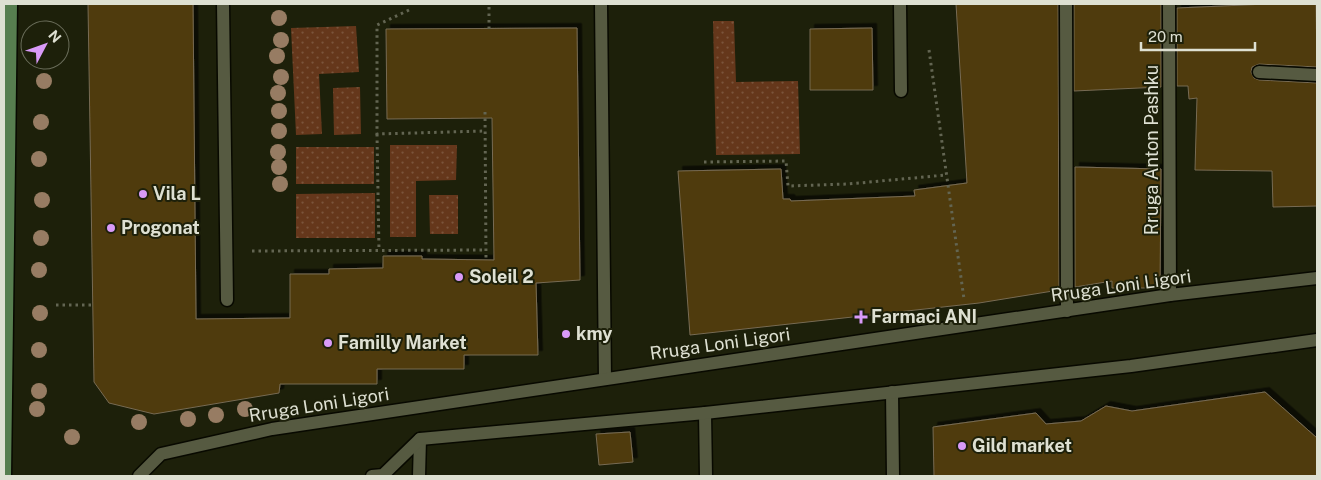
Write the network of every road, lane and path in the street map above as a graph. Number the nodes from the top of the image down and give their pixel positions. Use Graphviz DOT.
graph roads {
  1 [pos="11,4"];
  2 [pos="223,4"];
  3 [pos="489,4"];
  4 [pos="602,4"];
  5 [pos="900,4"];
  6 [pos="1066,4"];
  7 [pos="1169,4"];
  8 [pos="410,10"];
  9 [pos="489,29"];
  10 [pos="928,42"];
  11 [pos="1259,72"];
  12 [pos="1317,75"];
  13 [pos="901,92"];
  14 [pos="485,112"];
  15 [pos="485,131"];
  16 [pos="377,134"];
  17 [pos="704,162"];
  18 [pos="946,175"];
  19 [pos="486,250"];
  20 [pos="283,251"];
  21 [pos="379,252"];
  22 [pos="486,260"];
  23 [pos="1317,278"];
  24 [pos="1170,296"];
  25 [pos="227,300"];
  26 [pos="964,300"];
  27 [pos="56,305"];
  28 [pos="92,305"];
  29 [pos="1068,311"];
  30 [pos="1317,340"];
  31 [pos="605,379"];
  32 [pos="892,392"];
  33 [pos="705,413"];
  34 [pos="420,439"];
  35 [pos="5,476"];
  36 [pos="139,476"];
  37 [pos="372,476"];
  38 [pos="419,476"];
  39 [pos="706,476"];
  40 [pos="893,476"];
  1 -- 35 [label="main road"];
  2 -- 25 [label="street"];
  3 -- 9 [label="path"];
  4 -- 31 [label="street"];
  5 -- 13 [label="street"];
  6 -- 29 [label="street"];
  7 -- 24 [label="street, Rruga Anton Pashku"];
  8 -- 16 [label="path"];
  10 -- 18 [label="path"];
  11 -- 12 [label="street"];
  14 -- 15 [label="path"];
  15 -- 16 [label="path"];
  15 -- 19 [label="path"];
  16 -- 21 [label="path"];
  17 -- 18 [label="path"];
  18 -- 26 [label="path"];
  19 -- 21 [label="path"];
  19 -- 22 [label="path"];
  20 -- 21 [label="path"];
  23 -- 24 [label="street, Rruga Loni Ligori"];
  24 -- 29 [label="street, Rruga Loni Ligori"];
  27 -- 28 [label="path"];
  29 -- 31 [label="street, Rruga Loni Ligori"];
  30 -- 32 [label="street"];
  31 -- 36 [label="street, Rruga Loni Ligori"];
  32 -- 33 [label="street"];
  32 -- 40 [label="street"];
  33 -- 34 [label="street"];
  33 -- 39 [label="street"];
  34 -- 37 [label="street"];
  34 -- 38 [label="street"];
}
